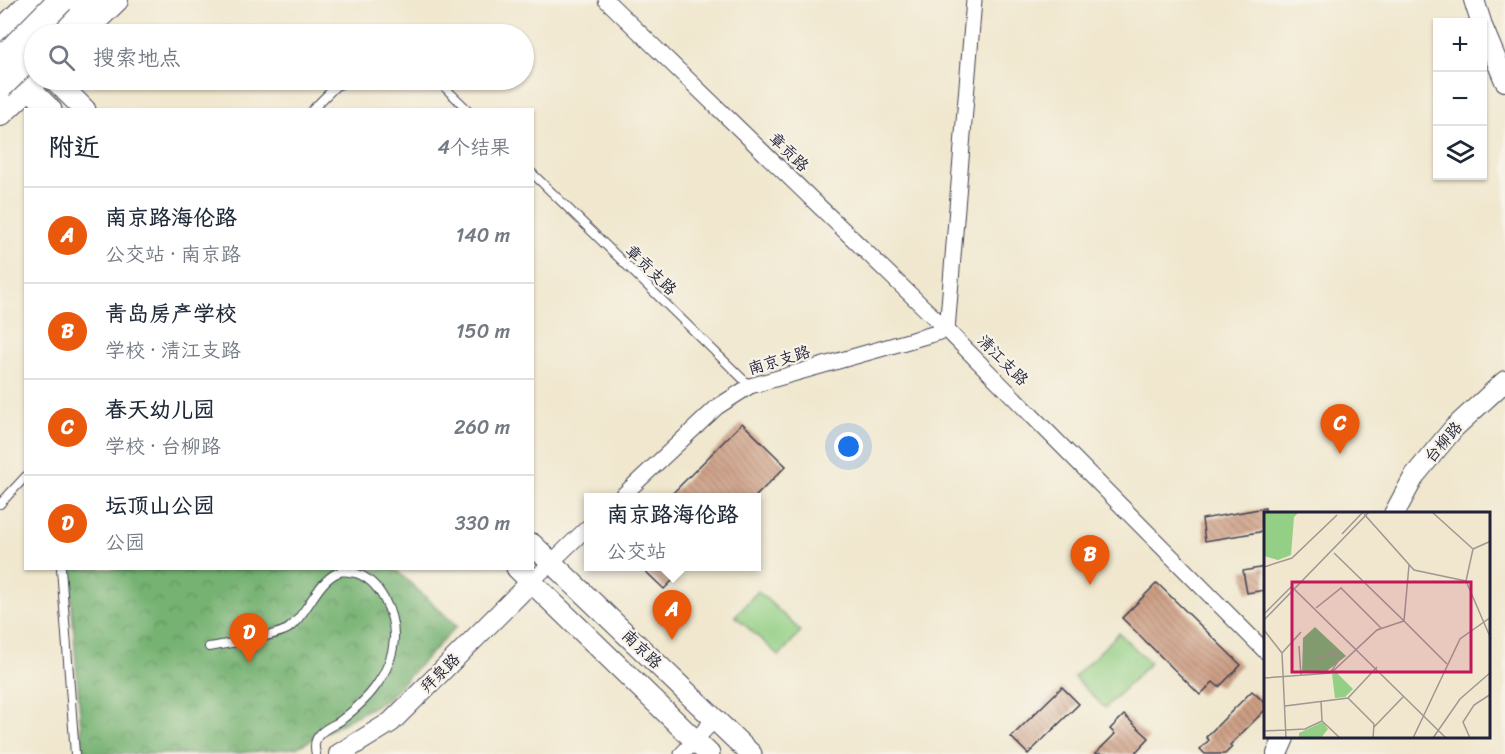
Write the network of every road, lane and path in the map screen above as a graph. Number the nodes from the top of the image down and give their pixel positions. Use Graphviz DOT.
graph roads {
  1 [pos="33,0"];
  2 [pos="61,0"];
  3 [pos="86,0"];
  4 [pos="116,0"];
  5 [pos="606,0"];
  6 [pos="974,0"];
  7 [pos="1474,0"];
  8 [pos="1480,18"];
  9 [pos="37,24"];
  10 [pos="61,24"];
  11 [pos="91,24"];
  12 [pos="0,33"];
  13 [pos="1487,36"];
  14 [pos="24,38"];
  15 [pos="0,42"];
  16 [pos="0,47"];
  17 [pos="24,57"];
  18 [pos="24,61"];
  19 [pos="0,62"];
  20 [pos="24,74"];
  21 [pos="1505,81"];
  22 [pos="0,86"];
  23 [pos="25,90"];
  24 [pos="37,90"];
  25 [pos="65,90"];
  26 [pos="332,90"];
  27 [pos="447,90"];
  28 [pos="50,108"];
  29 [pos="83,108"];
  30 [pos="314,108"];
  31 [pos="466,108"];
  32 [pos="0,114"];
  33 [pos="534,175"];
  34 [pos="947,330"];
  35 [pos="1505,381"];
  36 [pos="750,386"];
  37 [pos="24,478"];
  38 [pos="625,493"];
  39 [pos="0,504"];
  40 [pos="1395,512"];
  41 [pos="584,531"];
  42 [pos="534,546"];
  43 [pos="551,562"];
  44 [pos="61,570"];
  45 [pos="524,575"];
  46 [pos="210,647"];
  47 [pos="1264,650"];
  48 [pos="715,719"];
  49 [pos="1284,739"];
  50 [pos="696,750"];
  51 [pos="75,754"];
  52 [pos="316,754"];
  53 [pos="339,754"];
  54 [pos="751,754"];
  55 [pos="1277,754"];
  1 -- 12 [label="main road"];
  2 -- 9 [label="highway, bridge"];
  3 -- 10 [label="highway"];
  4 -- 11 [label="main road"];
  5 -- 34 [label="street, 章贡路"];
  6 -- 34 [label="street"];
  7 -- 8 [label="street"];
  13 -- 21 [label="street"];
  14 -- 19 [label="highway, bridge"];
  15 -- 17 [label="main road"];
  16 -- 20 [label="main road"];
  18 -- 22 [label="highway, bridge"];
  23 -- 32 [label="main road"];
  24 -- 28 [label="main road"];
  25 -- 29 [label="main road"];
  26 -- 30 [label="lane"];
  27 -- 31 [label="lane"];
  33 -- 36 [label="lane, 章贡支路"];
  34 -- 36 [label="street, 南京支路"];
  34 -- 47 [label="street, 清江支路"];
  35 -- 40 [label="street, 台柳路"];
  36 -- 38 [label="street, 南京支路"];
  37 -- 39 [label="lane"];
  41 -- 43 [label="street"];
  42 -- 43 [label="main road, 南京路"];
  43 -- 45 [label="street"];
  43 -- 48 [label="main road, 南京路"];
  44 -- 51 [label="lane"];
  45 -- 50 [label="main road, 南京路"];
  45 -- 53 [label="street, 拜泉路"];
  46 -- 52 [label="lane"];
  48 -- 50 [label="street"];
  48 -- 54 [label="main road, 南京路"];
  49 -- 55 [label="street"];
}
